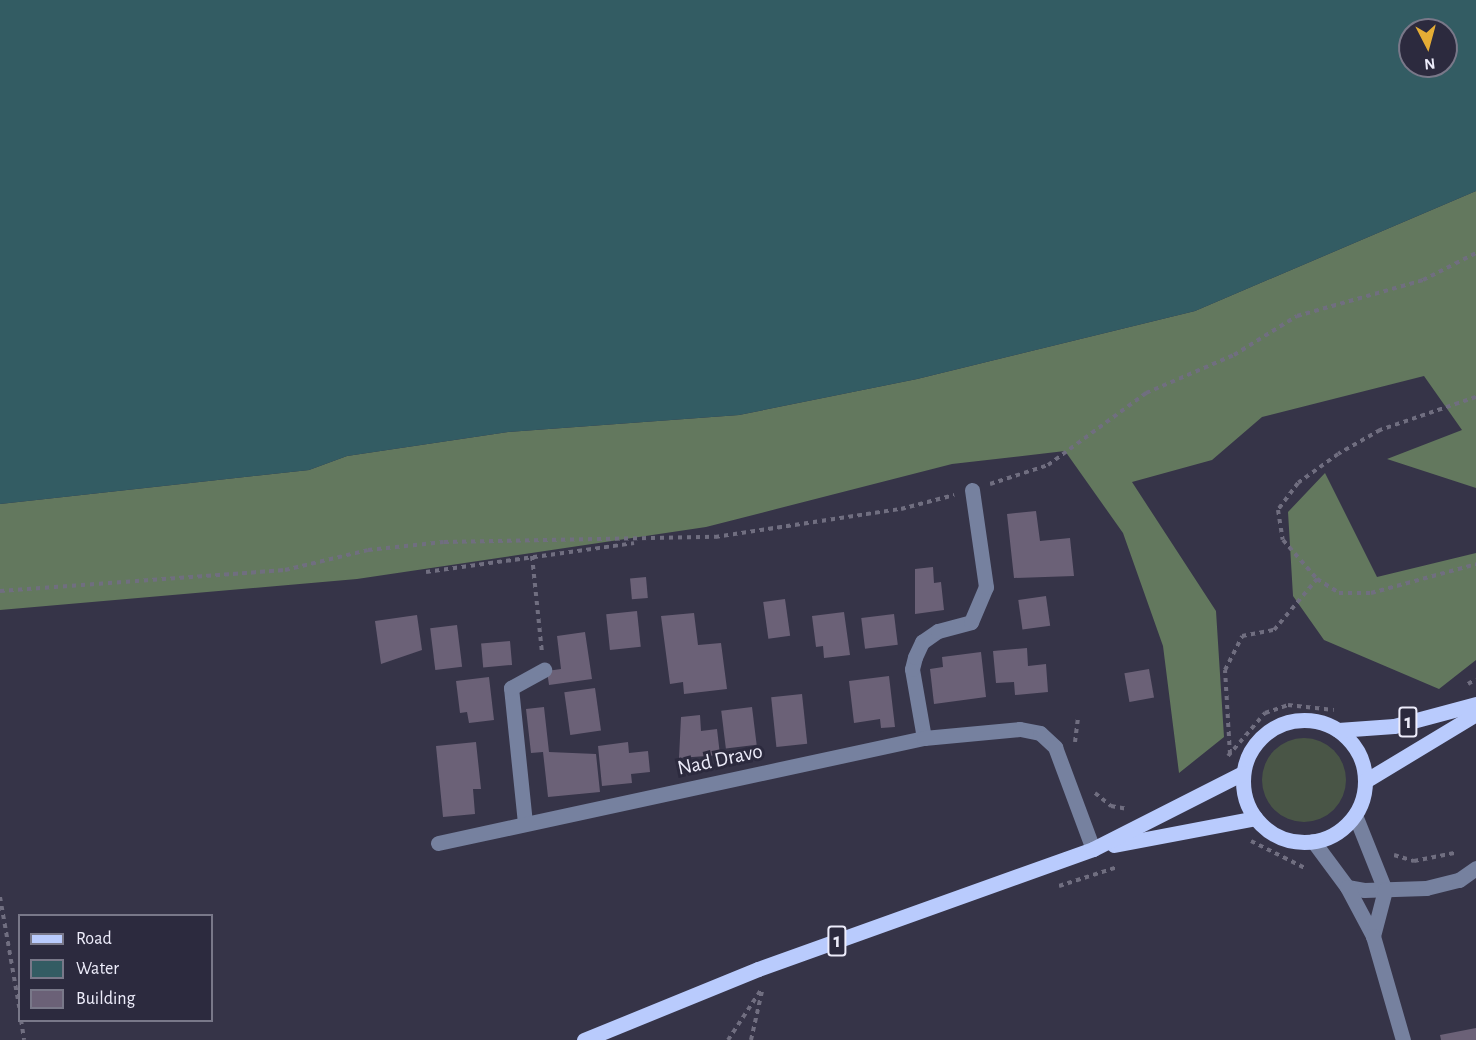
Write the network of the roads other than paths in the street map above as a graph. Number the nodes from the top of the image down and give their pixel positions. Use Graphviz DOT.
graph roads {
  1 [pos="972,490"];
  2 [pos="544,670"];
  3 [pos="1476,704"];
  4 [pos="1476,714"];
  5 [pos="1338,730"];
  6 [pos="924,738"];
  7 [pos="1243,773"];
  8 [pos="1365,781"];
  9 [pos="1355,815"];
  10 [pos="1255,818"];
  11 [pos="525,823"];
  12 [pos="1313,841"];
  13 [pos="438,843"];
  14 [pos="1093,849"];
  15 [pos="1476,868"];
  16 [pos="1347,887"];
  17 [pos="1385,890"];
  18 [pos="1373,936"];
  19 [pos="584,1040"];
  20 [pos="1403,1040"];
  1 -- 6 [label="street"];
  2 -- 11 [label="street"];
  3 -- 5 [label="main road, 1"];
  4 -- 8 [label="main road, 1"];
  5 -- 7 [label="main road, 1"];
  5 -- 8 [label="main road"];
  6 -- 11 [label="street, Nad Dravo"];
  6 -- 14 [label="street, Nad Dravo"];
  7 -- 10 [label="main road"];
  7 -- 14 [label="main road, 1"];
  8 -- 9 [label="main road"];
  9 -- 12 [label="main road"];
  9 -- 17 [label="street"];
  10 -- 12 [label="main road"];
  10 -- 14 [label="main road, 1"];
  11 -- 13 [label="street, Nad Dravo"];
  12 -- 16 [label="street"];
  14 -- 19 [label="main road, 1"];
  15 -- 17 [label="street"];
  16 -- 17 [label="street"];
  16 -- 18 [label="street"];
  17 -- 18 [label="street"];
  18 -- 20 [label="street"];
}
